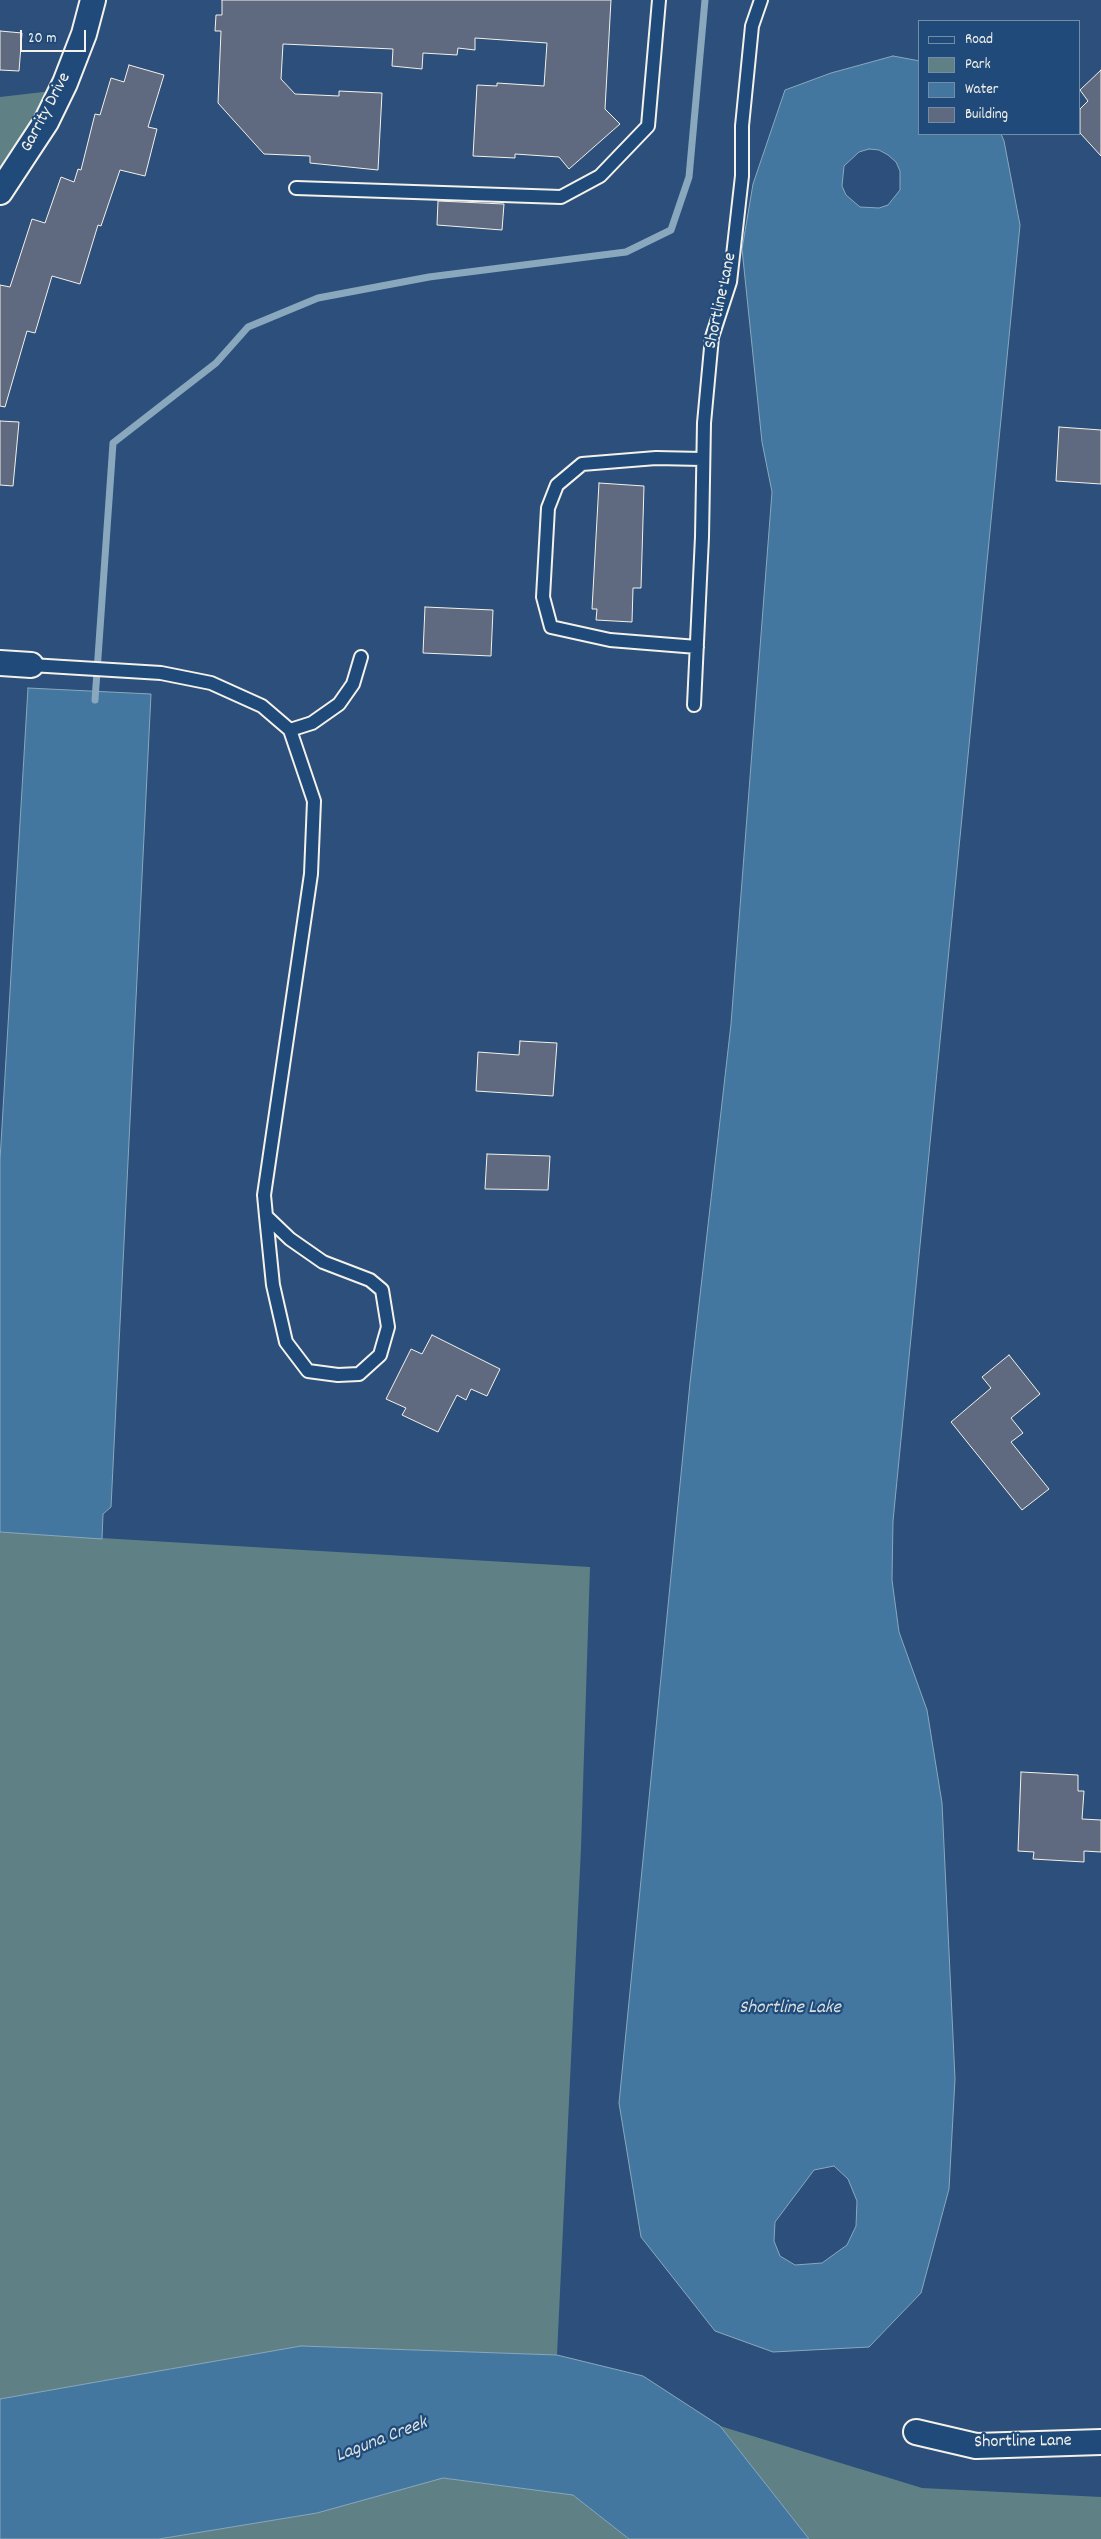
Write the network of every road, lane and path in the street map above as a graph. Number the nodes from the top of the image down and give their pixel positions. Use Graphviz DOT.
graph roads {
  1 [pos="93,0"];
  2 [pos="659,0"];
  3 [pos="761,0"];
  4 [pos="296,188"];
  5 [pos="0,192"];
  6 [pos="702,459"];
  7 [pos="697,647"];
  8 [pos="361,656"];
  9 [pos="0,663"];
  10 [pos="31,665"];
  11 [pos="694,705"];
  12 [pos="290,730"];
  13 [pos="266,1216"];
  14 [pos="916,2432"];
  15 [pos="1101,2442"];
  1 -- 5 [label="street, Garrity Drive"];
  2 -- 4 [label="lane"];
  3 -- 6 [label="lane, Shortline Lane"];
  6 -- 7 [label="lane, Shortline Lane"];
  6 -- 7 [label="lane"];
  7 -- 11 [label="lane, Shortline Lane"];
  8 -- 12 [label="lane"];
  9 -- 10 [label="street"];
  10 -- 12 [label="lane"];
  12 -- 13 [label="lane"];
  13 -- 13 [label="lane"];
  14 -- 15 [label="street, Shortline Lane"];
}
